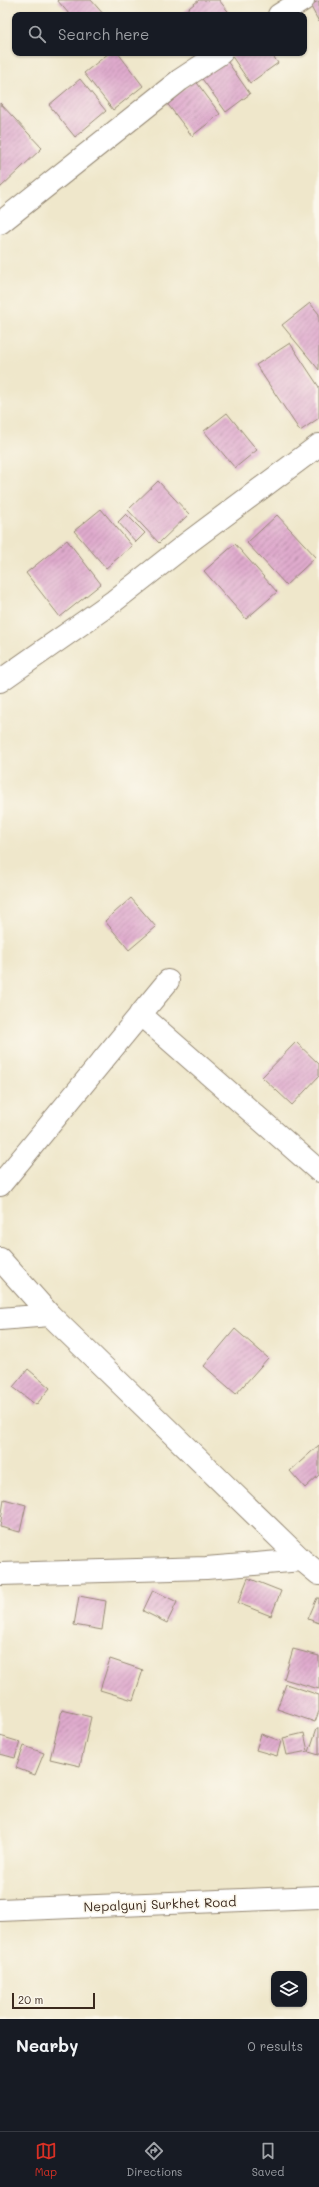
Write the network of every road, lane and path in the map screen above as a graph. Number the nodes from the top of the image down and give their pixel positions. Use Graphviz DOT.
graph roads {
  1 [pos="303,0"];
  2 [pos="284,12"];
  3 [pos="216,56"];
  4 [pos="0,222"];
  5 [pos="319,445"];
  6 [pos="0,681"];
  7 [pos="168,981"];
  8 [pos="140,1014"];
  9 [pos="319,1171"];
  10 [pos="0,1185"];
  11 [pos="0,1259"];
  12 [pos="50,1315"];
  13 [pos="0,1319"];
  14 [pos="302,1560"];
  15 [pos="0,1574"];
  16 [pos="319,1574"];
  17 [pos="319,1898"];
  18 [pos="0,1910"];
  1 -- 2 [label="street"];
  3 -- 4 [label="street"];
  5 -- 6 [label="street"];
  7 -- 8 [label="street"];
  8 -- 9 [label="street"];
  8 -- 10 [label="street"];
  11 -- 12 [label="street"];
  12 -- 13 [label="street"];
  12 -- 14 [label="street"];
  14 -- 15 [label="street"];
  14 -- 16 [label="street"];
  17 -- 18 [label="street, Nepalgunj Surkhet Road"];
}
